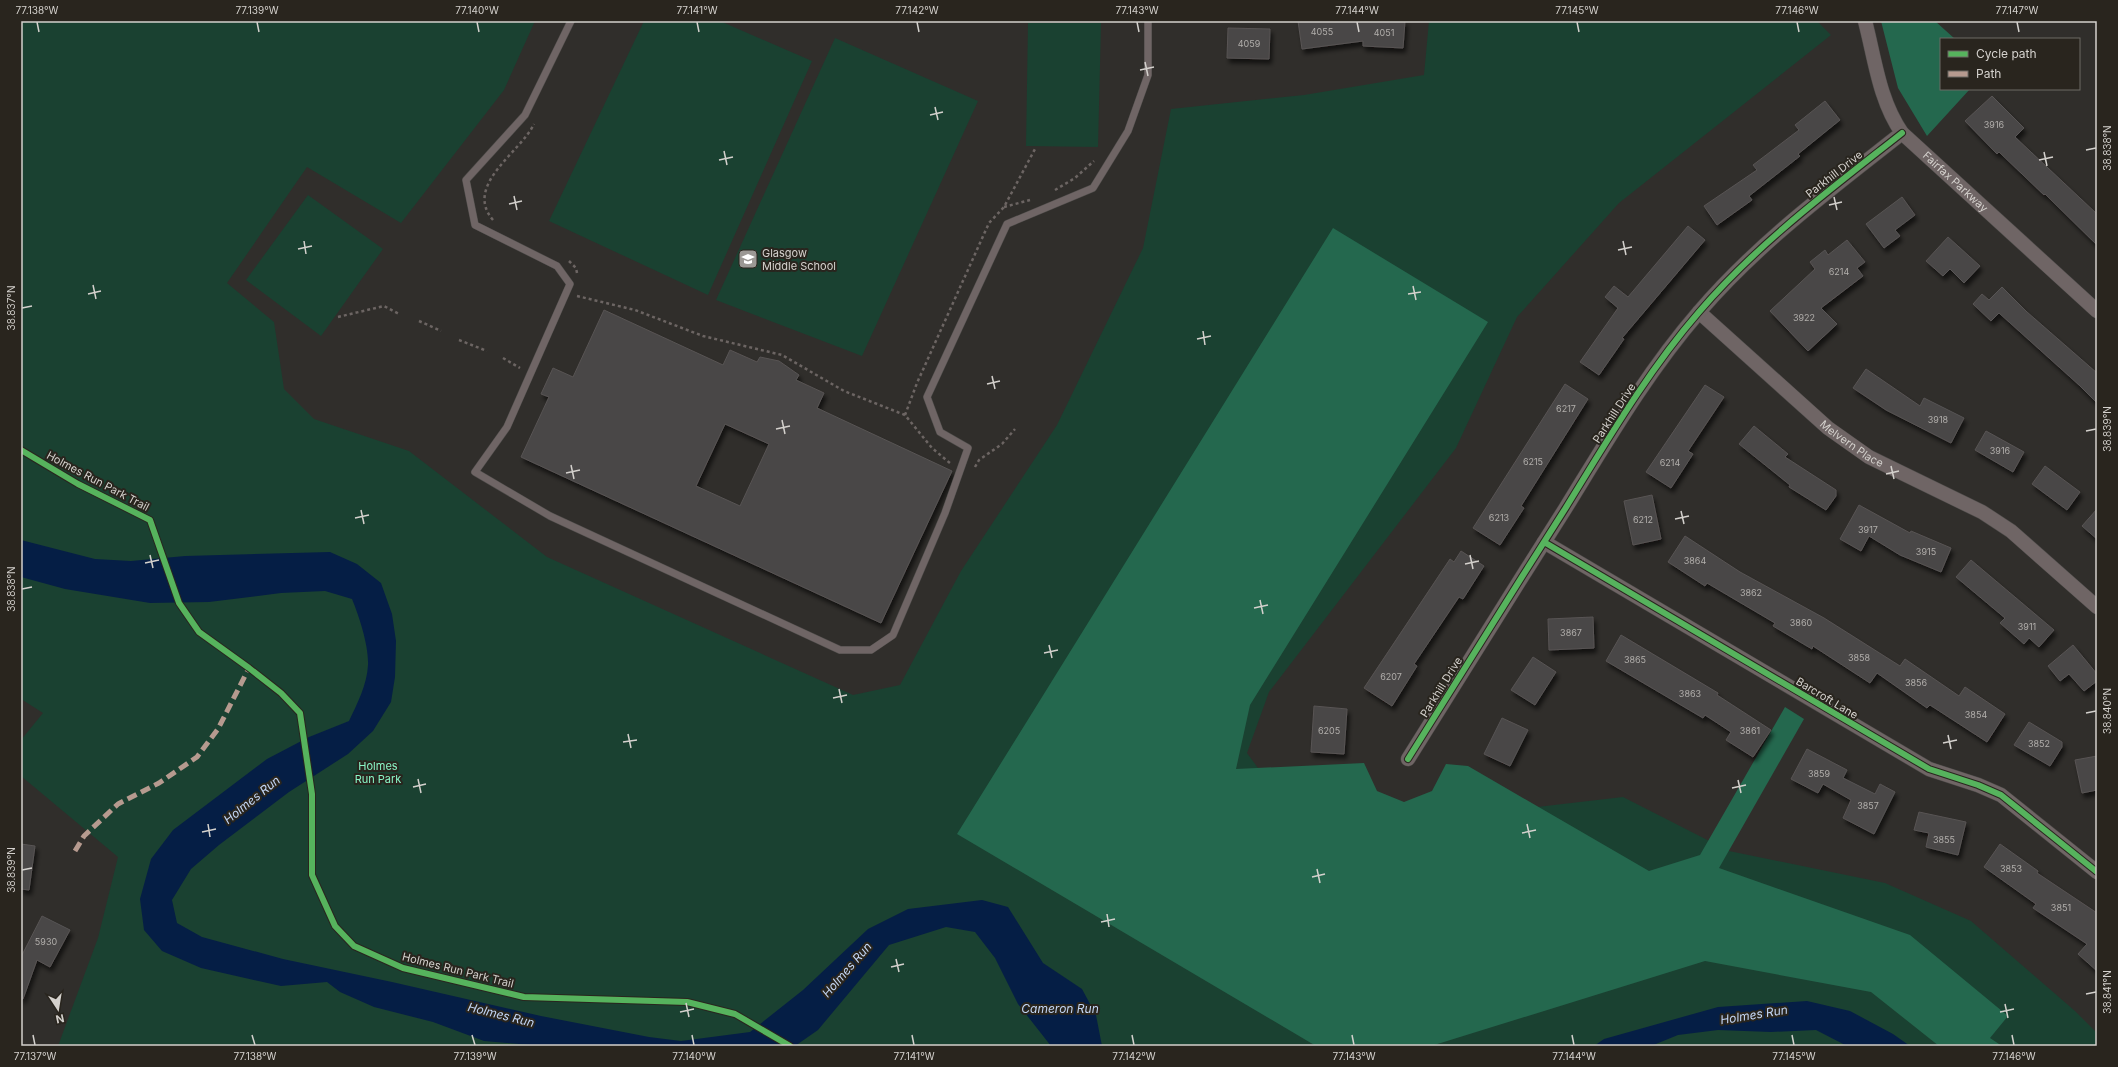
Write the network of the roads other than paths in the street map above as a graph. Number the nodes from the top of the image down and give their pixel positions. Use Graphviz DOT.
graph roads {
  1 [pos="571,21"];
  2 [pos="1148,21"];
  3 [pos="1865,21"];
  4 [pos="1902,133"];
  5 [pos="2097,311"];
  6 [pos="1699,312"];
  7 [pos="1544,542"];
  8 [pos="2097,607"];
  9 [pos="1408,759"];
  10 [pos="2097,872"];
  1 -- 2 [label="lane"];
  3 -- 4 [label="street, Fairfax Parkway"];
  4 -- 5 [label="street, Fairfax Parkway"];
  4 -- 6 [label="street, Parkhill Drive"];
  6 -- 7 [label="street, Parkhill Drive"];
  6 -- 8 [label="street, Melvern Place"];
  7 -- 9 [label="street, Parkhill Drive"];
  7 -- 10 [label="street, Barcroft Lane"];
}
